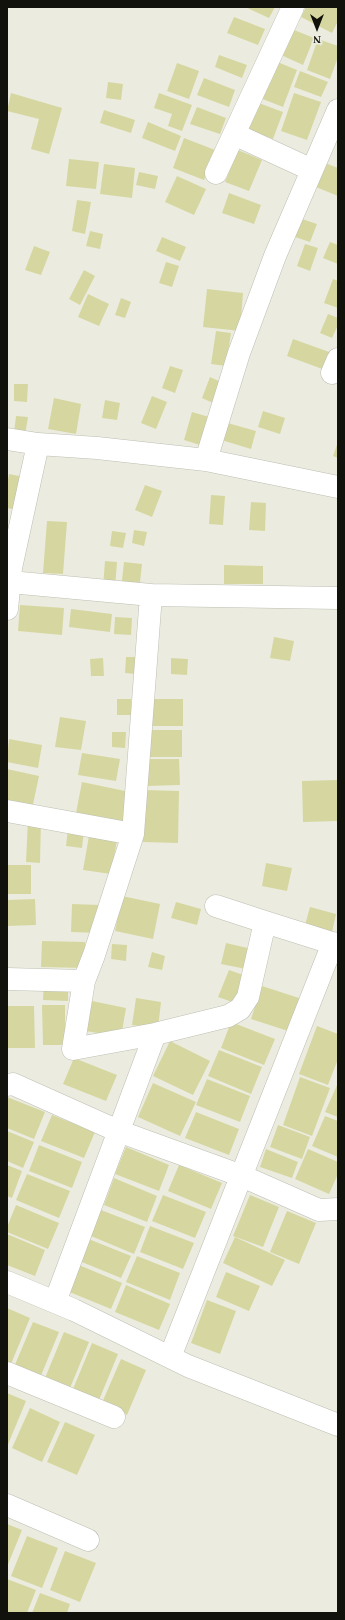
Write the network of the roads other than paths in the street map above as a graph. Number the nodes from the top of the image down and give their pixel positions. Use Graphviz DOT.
graph roads {
  1 [pos="293,7"];
  2 [pos="338,110"];
  3 [pos="234,134"];
  4 [pos="312,170"];
  5 [pos="216,174"];
  6 [pos="7,439"];
  7 [pos="38,444"];
  8 [pos="206,460"];
  9 [pos="338,487"];
  10 [pos="9,572"];
  11 [pos="151,595"];
  12 [pos="338,598"];
  13 [pos="7,609"];
  14 [pos="7,811"];
  15 [pos="133,834"];
  16 [pos="216,906"];
  17 [pos="265,922"];
  18 [pos="336,944"];
  19 [pos="7,979"];
  20 [pos="84,981"];
  21 [pos="155,1034"];
  22 [pos="7,1085"];
  23 [pos="118,1131"];
  24 [pos="242,1176"];
  25 [pos="338,1209"];
  26 [pos="7,1282"];
  27 [pos="55,1302"];
  28 [pos="170,1357"];
  29 [pos="7,1373"];
  30 [pos="114,1417"];
  31 [pos="338,1425"];
  32 [pos="7,1505"];
  33 [pos="88,1540"];
  1 -- 3 [label="street"];
  2 -- 4 [label="street"];
  3 -- 4 [label="street"];
  3 -- 5 [label="street"];
  4 -- 8 [label="street"];
  6 -- 7 [label="street"];
  7 -- 8 [label="street"];
  7 -- 10 [label="street"];
  8 -- 9 [label="street"];
  10 -- 11 [label="street"];
  10 -- 13 [label="street"];
  11 -- 12 [label="street"];
  11 -- 15 [label="street"];
  14 -- 15 [label="street"];
  15 -- 20 [label="street"];
  16 -- 17 [label="street"];
  17 -- 18 [label="street"];
  17 -- 21 [label="street"];
  18 -- 24 [label="street"];
  19 -- 20 [label="street"];
  20 -- 21 [label="street"];
  21 -- 23 [label="street"];
  22 -- 23 [label="street"];
  23 -- 24 [label="street"];
  23 -- 27 [label="street"];
  24 -- 25 [label="street"];
  24 -- 28 [label="street"];
  26 -- 27 [label="street"];
  27 -- 28 [label="street"];
  28 -- 31 [label="street"];
  29 -- 30 [label="street"];
  32 -- 33 [label="street"];
}
